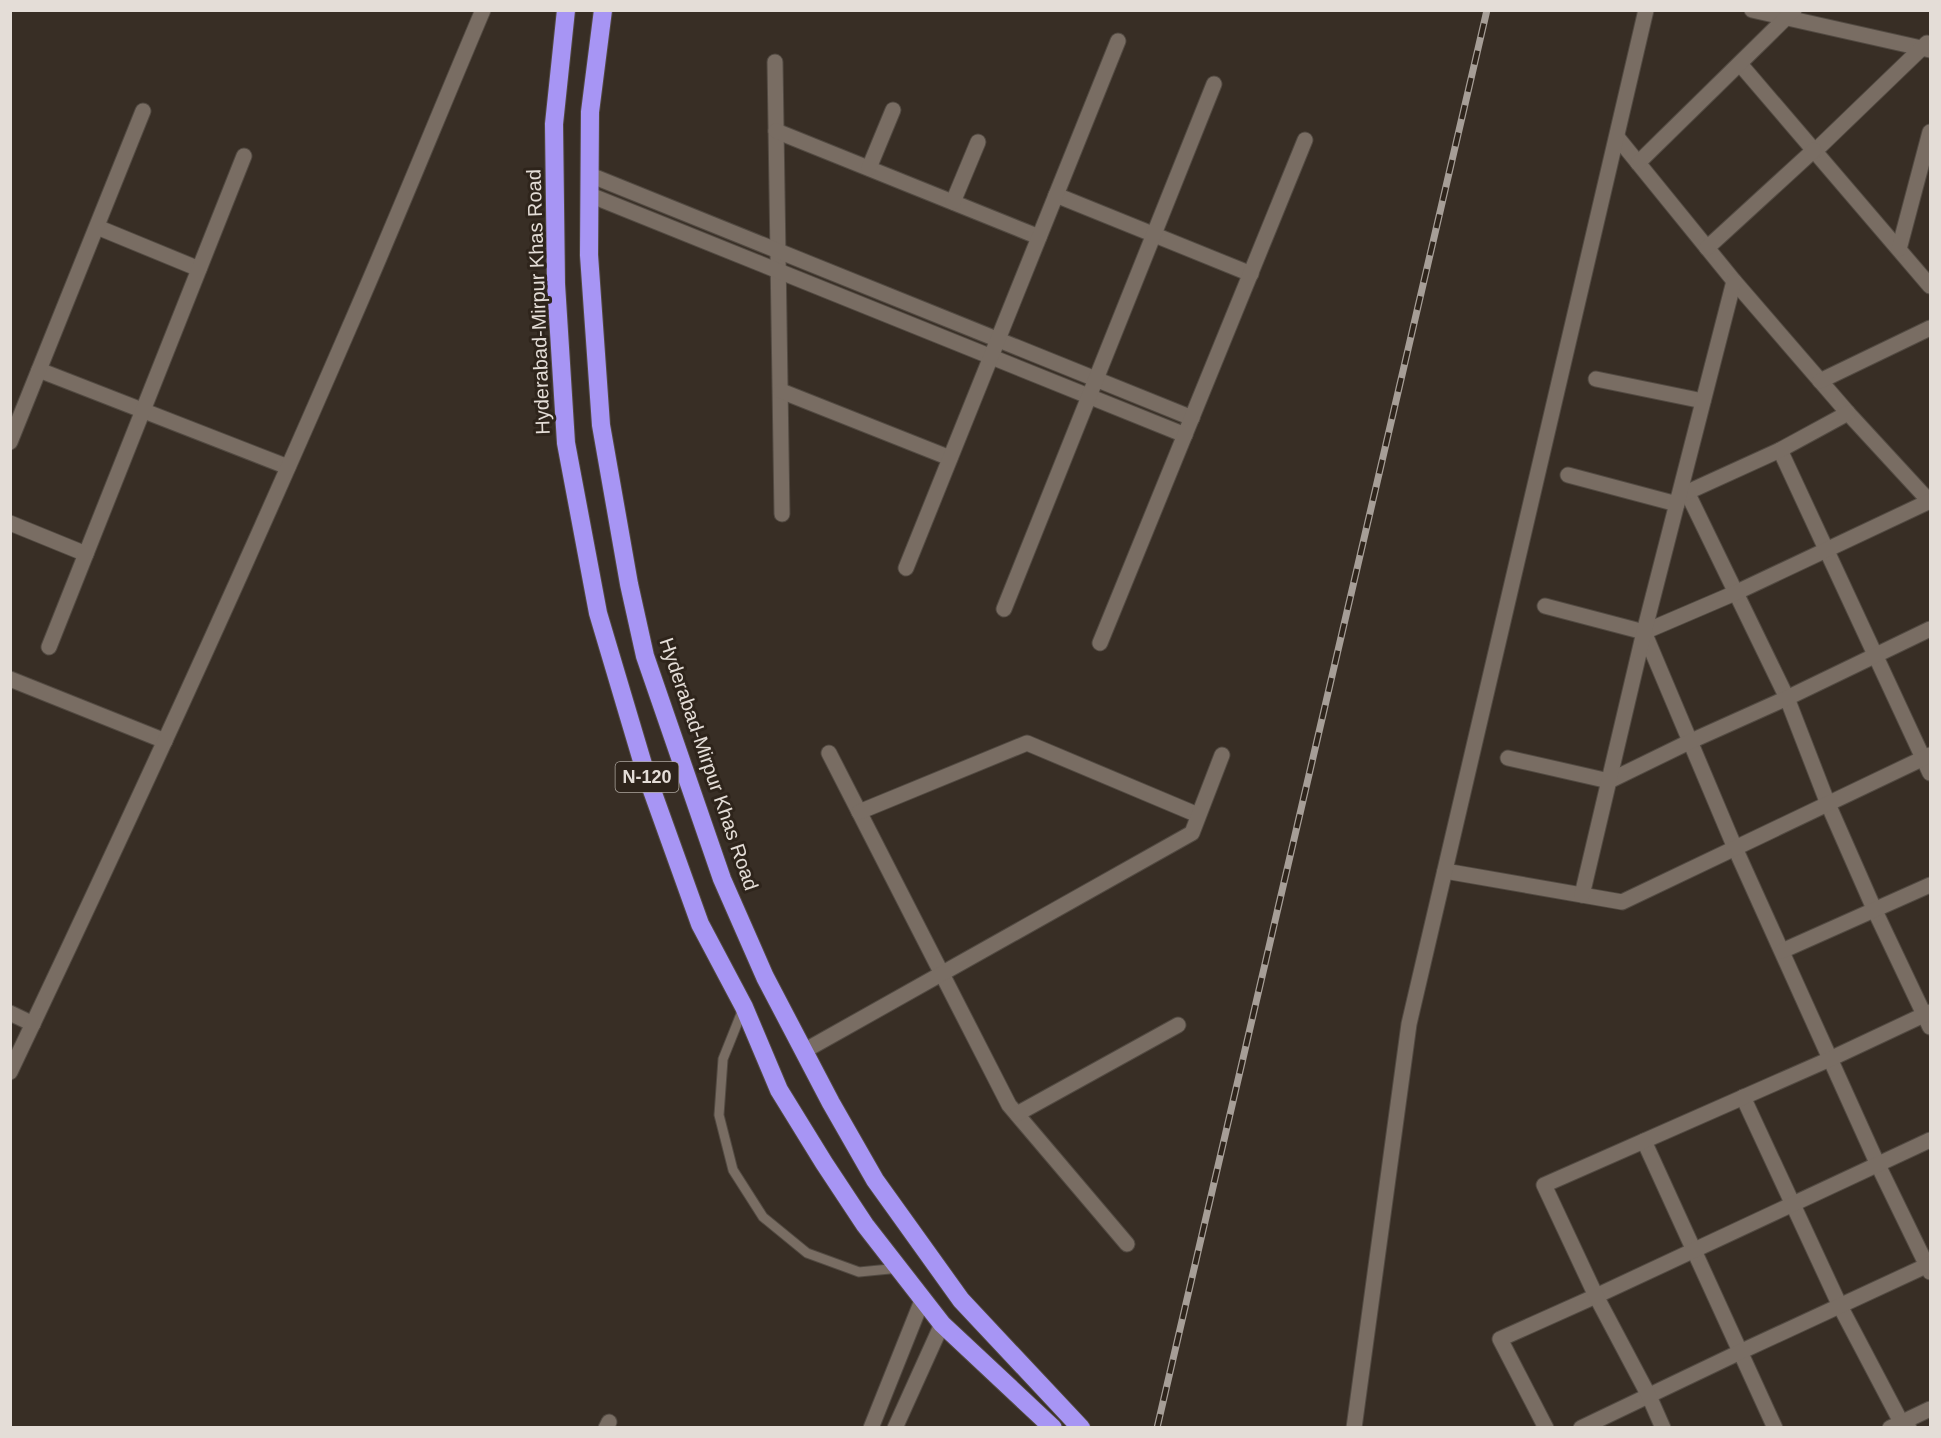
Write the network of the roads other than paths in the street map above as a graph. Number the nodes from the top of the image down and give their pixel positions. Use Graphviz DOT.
graph roads {
  1 [pos="483,10"];
  2 [pos="566,10"];
  3 [pos="603,10"];
  4 [pos="1646,10"];
  5 [pos="1752,10"];
  6 [pos="1790,14"];
  7 [pos="1118,41"];
  8 [pos="1928,46"];
  9 [pos="775,62"];
  10 [pos="1740,64"];
  11 [pos="1214,84"];
  12 [pos="893,110"];
  13 [pos="143,111"];
  14 [pos="776,130"];
  15 [pos="1930,132"];
  16 [pos="1617,137"];
  17 [pos="1305,140"];
  18 [pos="978,142"];
  19 [pos="1814,151"];
  20 [pos="244,156"];
  21 [pos="1638,163"];
  22 [pos="869,168"];
  23 [pos="590,175"];
  24 [pos="590,195"];
  25 [pos="1056,195"];
  26 [pos="952,202"];
  27 [pos="96,227"];
  28 [pos="1154,235"];
  29 [pos="1039,237"];
  30 [pos="1707,248"];
  31 [pos="1899,249"];
  32 [pos="778,251"];
  33 [pos="199,269"];
  34 [pos="779,271"];
  35 [pos="1251,274"];
  36 [pos="1734,281"];
  37 [pos="1930,286"];
  38 [pos="1930,328"];
  39 [pos="998,339"];
  40 [pos="991,357"];
  41 [pos="39,370"];
  42 [pos="1096,379"];
  43 [pos="1596,379"];
  44 [pos="1820,381"];
  45 [pos="781,391"];
  46 [pos="1089,396"];
  47 [pos="1703,402"];
  48 [pos="143,410"];
  49 [pos="1848,413"];
  50 [pos="1192,418"];
  51 [pos="1185,435"];
  52 [pos="10,442"];
  53 [pos="1780,450"];
  54 [pos="950,458"];
  55 [pos="288,466"];
  56 [pos="1568,474"];
  57 [pos="1681,497"];
  58 [pos="1930,502"];
  59 [pos="782,514"];
  60 [pos="10,524"];
  61 [pos="1827,551"];
  62 [pos="86,554"];
  63 [pos="906,568"];
  64 [pos="1735,593"];
  65 [pos="1545,606"];
  66 [pos="1004,609"];
  67 [pos="1930,629"];
  68 [pos="1644,632"];
  69 [pos="1100,643"];
  70 [pos="49,647"];
  71 [pos="1877,654"];
  72 [pos="10,678"];
  73 [pos="1787,698"];
  74 [pos="165,741"];
  75 [pos="1689,742"];
  76 [pos="829,753"];
  77 [pos="1222,755"];
  78 [pos="1927,757"];
  79 [pos="1508,758"];
  80 [pos="1930,773"];
  81 [pos="1609,781"];
  82 [pos="1828,804"];
  83 [pos="859,812"];
  84 [pos="1198,815"];
  85 [pos="1735,848"];
  86 [pos="1445,871"];
  87 [pos="1930,885"];
  88 [pos="1582,896"];
  89 [pos="1875,911"];
  90 [pos="1782,951"];
  91 [pos="942,973"];
  92 [pos="744,1007"];
  93 [pos="10,1012"];
  94 [pos="1928,1018"];
  95 [pos="33,1024"];
  96 [pos="1178,1025"];
  97 [pos="804,1051"];
  98 [pos="1830,1059"];
  99 [pos="10,1072"];
  100 [pos="1743,1097"];
  101 [pos="1017,1114"];
  102 [pos="1930,1140"];
  103 [pos="1644,1141"];
  104 [pos="1878,1165"];
  105 [pos="1792,1205"];
  106 [pos="1127,1244"];
  107 [pos="1693,1251"];
  108 [pos="1930,1267"];
  109 [pos="900,1268"];
  110 [pos="1596,1296"];
  111 [pos="923,1298"];
  112 [pos="1840,1306"];
  113 [pos="942,1324"];
  114 [pos="1740,1352"];
  115 [pos="1649,1396"];
  116 [pos="1930,1409"];
  117 [pos="1900,1426"];
  118 [pos="872,1428"];
  119 [pos="895,1428"];
  120 [pos="1053,1428"];
  121 [pos="1081,1428"];
  122 [pos="1354,1428"];
  123 [pos="1546,1428"];
  124 [pos="1581,1428"];
  125 [pos="1663,1428"];
  126 [pos="1775,1428"];
  1 -- 55 [label="street"];
  2 -- 92 [label="highway, Hyderabad-Mirpur Khas Road / N-120"];
  3 -- 23 [label="highway, Hyderabad-Mirpur Khas Road / N-120"];
  4 -- 16 [label="street"];
  5 -- 6 [label="street"];
  6 -- 8 [label="street"];
  6 -- 10 [label="street"];
  7 -- 25 [label="street"];
  8 -- 19 [label="street"];
  9 -- 14 [label="street"];
  10 -- 19 [label="street"];
  10 -- 21 [label="street"];
  11 -- 28 [label="street"];
  12 -- 22 [label="street"];
  13 -- 27 [label="street"];
  14 -- 22 [label="street"];
  14 -- 32 [label="street"];
  15 -- 31 [label="street"];
  16 -- 21 [label="street"];
  16 -- 86 [label="street"];
  17 -- 35 [label="street"];
  18 -- 26 [label="street"];
  19 -- 30 [label="street"];
  19 -- 31 [label="street"];
  20 -- 33 [label="street"];
  21 -- 30 [label="street"];
  22 -- 26 [label="street"];
  23 -- 24 [label="highway, Hyderabad-Mirpur Khas Road / N-120"];
  23 -- 32 [label="street"];
  24 -- 34 [label="street"];
  24 -- 97 [label="highway, Hyderabad-Mirpur Khas Road / N-120"];
  25 -- 28 [label="street"];
  25 -- 29 [label="street"];
  26 -- 29 [label="street"];
  27 -- 33 [label="street"];
  27 -- 41 [label="street"];
  28 -- 35 [label="street"];
  28 -- 42 [label="street"];
  29 -- 39 [label="street"];
  30 -- 36 [label="street"];
  31 -- 37 [label="street"];
  32 -- 34 [label="street"];
  32 -- 39 [label="street"];
  33 -- 48 [label="street"];
  34 -- 40 [label="street"];
  34 -- 45 [label="street"];
  35 -- 50 [label="street"];
  36 -- 44 [label="street"];
  36 -- 47 [label="street"];
  38 -- 44 [label="street"];
  39 -- 40 [label="street"];
  39 -- 42 [label="street"];
  40 -- 46 [label="street"];
  40 -- 54 [label="street"];
  41 -- 48 [label="street"];
  41 -- 52 [label="street"];
  42 -- 46 [label="street"];
  42 -- 50 [label="street"];
  43 -- 47 [label="street"];
  44 -- 49 [label="street"];
  45 -- 54 [label="street"];
  45 -- 59 [label="street"];
  46 -- 51 [label="street"];
  46 -- 66 [label="street"];
  47 -- 57 [label="street"];
  48 -- 55 [label="street"];
  48 -- 62 [label="street"];
  49 -- 53 [label="street"];
  49 -- 58 [label="street"];
  50 -- 51 [label="street"];
  51 -- 69 [label="street"];
  53 -- 57 [label="street"];
  53 -- 61 [label="street"];
  54 -- 63 [label="street"];
  55 -- 74 [label="street"];
  56 -- 57 [label="street"];
  57 -- 64 [label="street"];
  57 -- 68 [label="street"];
  58 -- 61 [label="street"];
  60 -- 62 [label="street"];
  61 -- 64 [label="street"];
  61 -- 71 [label="street"];
  62 -- 70 [label="street"];
  64 -- 68 [label="street"];
  64 -- 73 [label="street"];
  65 -- 68 [label="street"];
  67 -- 71 [label="street"];
  68 -- 75 [label="street"];
  68 -- 81 [label="street"];
  71 -- 73 [label="street"];
  71 -- 78 [label="street"];
  72 -- 74 [label="street"];
  73 -- 75 [label="street"];
  73 -- 82 [label="street"];
  74 -- 95 [label="street"];
  75 -- 81 [label="street"];
  75 -- 85 [label="street"];
  76 -- 83 [label="street"];
  77 -- 84 [label="street"];
  78 -- 80 [label="street"];
  78 -- 82 [label="street"];
  79 -- 81 [label="street"];
  81 -- 88 [label="street"];
  82 -- 85 [label="street"];
  82 -- 89 [label="street"];
  83 -- 84 [label="street"];
  83 -- 91 [label="street"];
  84 -- 91 [label="street"];
  85 -- 88 [label="street"];
  85 -- 90 [label="street"];
  86 -- 88 [label="street"];
  86 -- 122 [label="street"];
  87 -- 89 [label="street"];
  89 -- 90 [label="street"];
  89 -- 94 [label="street"];
  90 -- 98 [label="street"];
  91 -- 97 [label="street"];
  91 -- 101 [label="street"];
  92 -- 109 [label="highway, Hyderabad-Mirpur Khas Road / N-120"];
  92 -- 109 [label="lane"];
  93 -- 95 [label="street"];
  94 -- 98 [label="street"];
  95 -- 99 [label="street"];
  96 -- 101 [label="street"];
  97 -- 121 [label="highway, Hyderabad-Mirpur Khas Road / N-120"];
  98 -- 100 [label="street"];
  98 -- 104 [label="street"];
  100 -- 103 [label="street"];
  100 -- 105 [label="street"];
  101 -- 106 [label="street"];
  102 -- 104 [label="street"];
  103 -- 107 [label="street"];
  103 -- 110 [label="street"];
  104 -- 105 [label="street"];
  104 -- 108 [label="street"];
  105 -- 107 [label="street"];
  105 -- 112 [label="street"];
  107 -- 110 [label="street"];
  107 -- 114 [label="street"];
  108 -- 112 [label="street"];
  109 -- 111 [label="highway, Hyderabad-Mirpur Khas Road / N-120"];
  110 -- 115 [label="street"];
  110 -- 123 [label="street"];
  111 -- 113 [label="highway, Hyderabad-Mirpur Khas Road / N-120"];
  111 -- 118 [label="street"];
  112 -- 114 [label="street"];
  112 -- 117 [label="street"];
  113 -- 119 [label="street"];
  113 -- 120 [label="highway, Hyderabad-Mirpur Khas Road / N-120"];
  114 -- 115 [label="street"];
  114 -- 126 [label="street"];
  115 -- 124 [label="street"];
  115 -- 125 [label="street"];
  116 -- 117 [label="street"];
}
